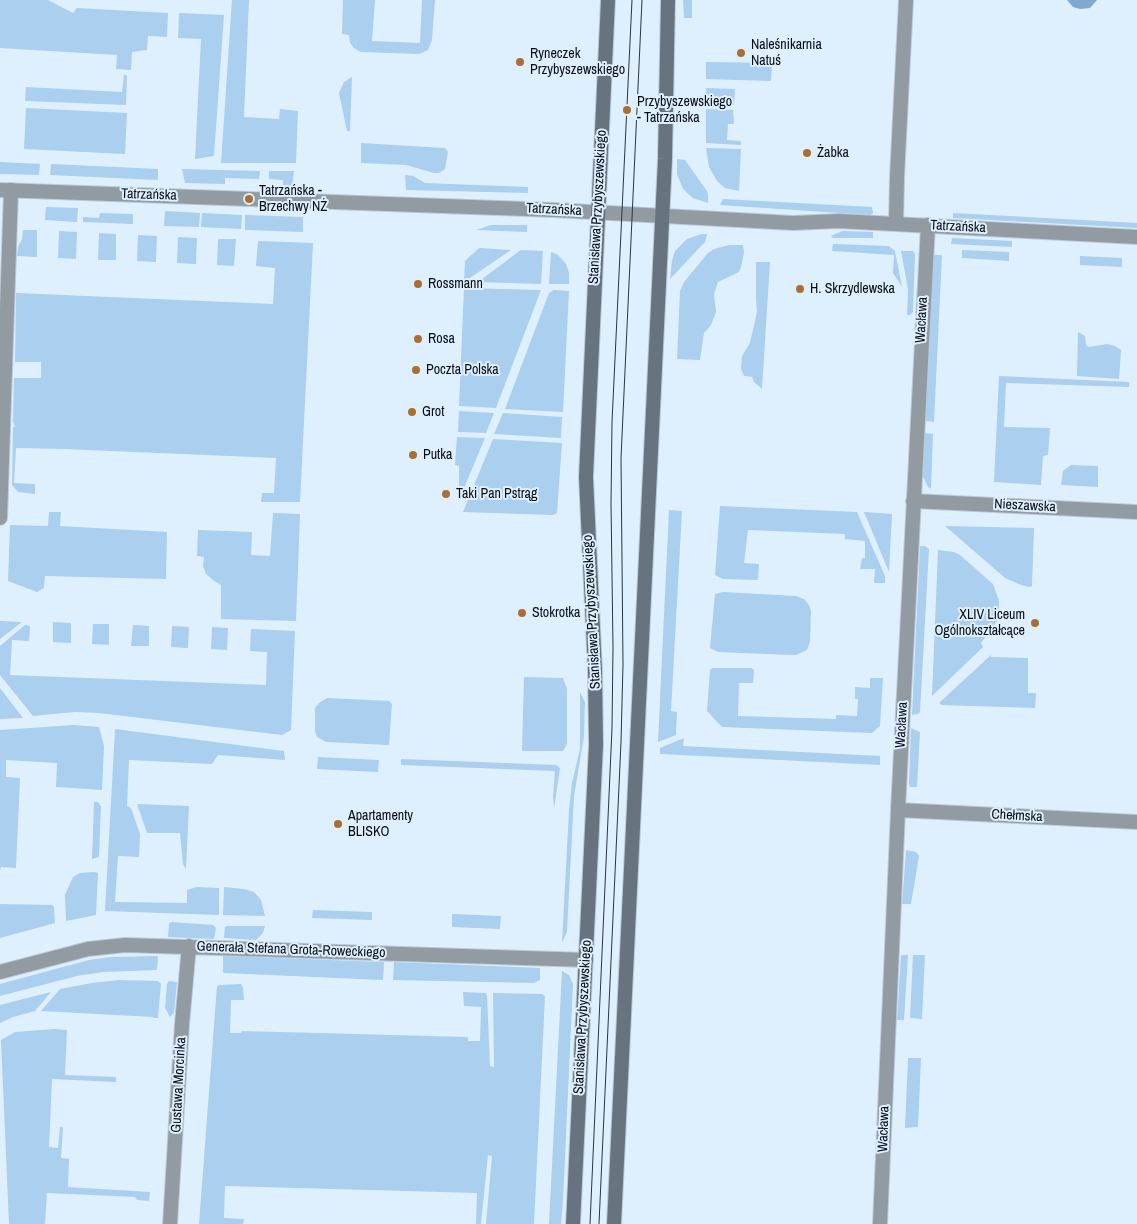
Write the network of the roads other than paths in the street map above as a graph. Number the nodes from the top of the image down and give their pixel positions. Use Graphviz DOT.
graph roads {
  1 [pos="608,0"];
  2 [pos="668,0"];
  3 [pos="906,0"];
  4 [pos="5,190"];
  5 [pos="598,212"];
  6 [pos="662,216"];
  7 [pos="896,224"];
  8 [pos="928,226"];
  9 [pos="1137,237"];
  10 [pos="913,500"];
  11 [pos="1137,512"];
  12 [pos="0,518"];
  13 [pos="898,810"];
  14 [pos="1137,822"];
  15 [pos="189,946"];
  16 [pos="586,960"];
  17 [pos="0,972"];
  18 [pos="170,1224"];
  19 [pos="573,1224"];
  20 [pos="614,1224"];
  21 [pos="880,1224"];
  1 -- 5 [label="main road, Stanisława Przybyszewskiego"];
  2 -- 6 [label="main road"];
  3 -- 7 [label="street"];
  4 -- 5 [label="street, Tatrzańska"];
  4 -- 12 [label="street"];
  5 -- 6 [label="street, Tatrzańska"];
  5 -- 16 [label="main road, Stanisława Przybyszewskiego"];
  6 -- 7 [label="street, Tatrzańska"];
  6 -- 20 [label="main road"];
  7 -- 8 [label="street, Tatrzańska"];
  8 -- 9 [label="street, Tatrzańska"];
  8 -- 10 [label="street, Wacława"];
  10 -- 11 [label="street, Nieszawska"];
  10 -- 13 [label="street, Wacława"];
  13 -- 14 [label="street, Chełmska"];
  13 -- 21 [label="street, Wacława"];
  15 -- 16 [label="street, Generała Stefana Grota-Roweckiego"];
  15 -- 17 [label="street, Generała Stefana Grota-Roweckiego"];
  15 -- 18 [label="street, Gustawa Morcinka"];
  16 -- 19 [label="main road, Stanisława Przybyszewskiego"];
}
